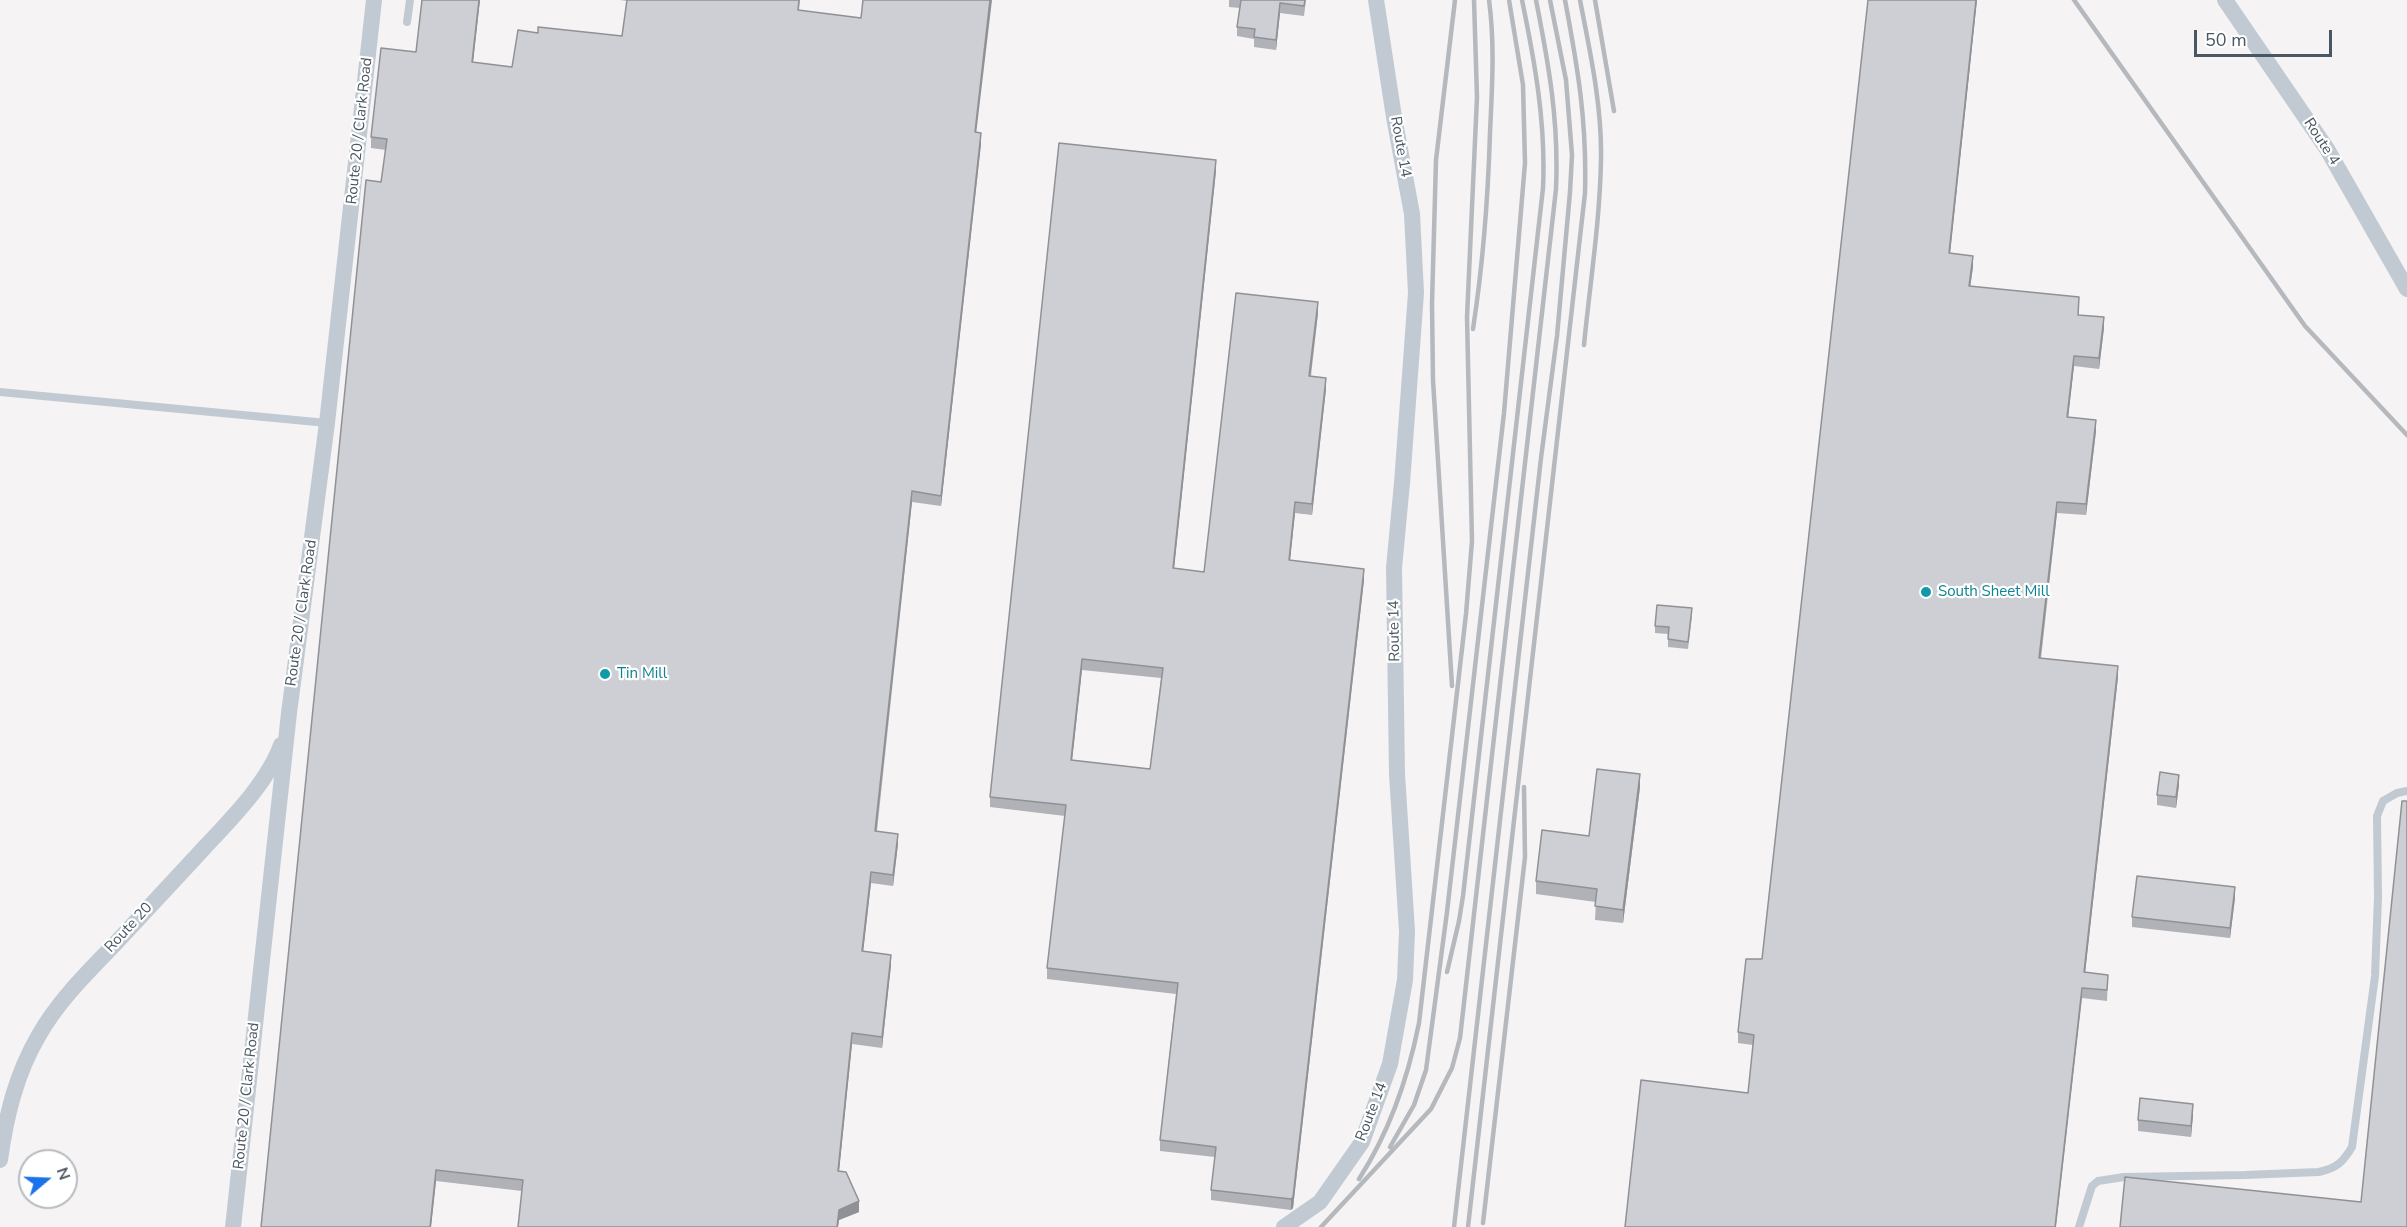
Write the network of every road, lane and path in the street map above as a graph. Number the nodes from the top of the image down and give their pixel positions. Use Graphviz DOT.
graph roads {
  1 [pos="374,0"];
  2 [pos="410,0"];
  3 [pos="1376,0"];
  4 [pos="2225,0"];
  5 [pos="407,22"];
  6 [pos="2407,289"];
  7 [pos="0,392"];
  8 [pos="327,423"];
  9 [pos="289,712"];
  10 [pos="2407,791"];
  11 [pos="0,1160"];
  12 [pos="233,1227"];
  13 [pos="1284,1227"];
  14 [pos="2079,1227"];
  1 -- 8 [label="street, Route 20 / Clark Road"];
  2 -- 5 [label="lane"];
  3 -- 13 [label="street, Route 14"];
  4 -- 6 [label="street, Route 4"];
  7 -- 8 [label="lane"];
  8 -- 9 [label="street, Route 20 / Clark Road"];
  9 -- 11 [label="street, Route 20"];
  9 -- 12 [label="street, Route 20 / Clark Road"];
  10 -- 14 [label="lane"];
}
